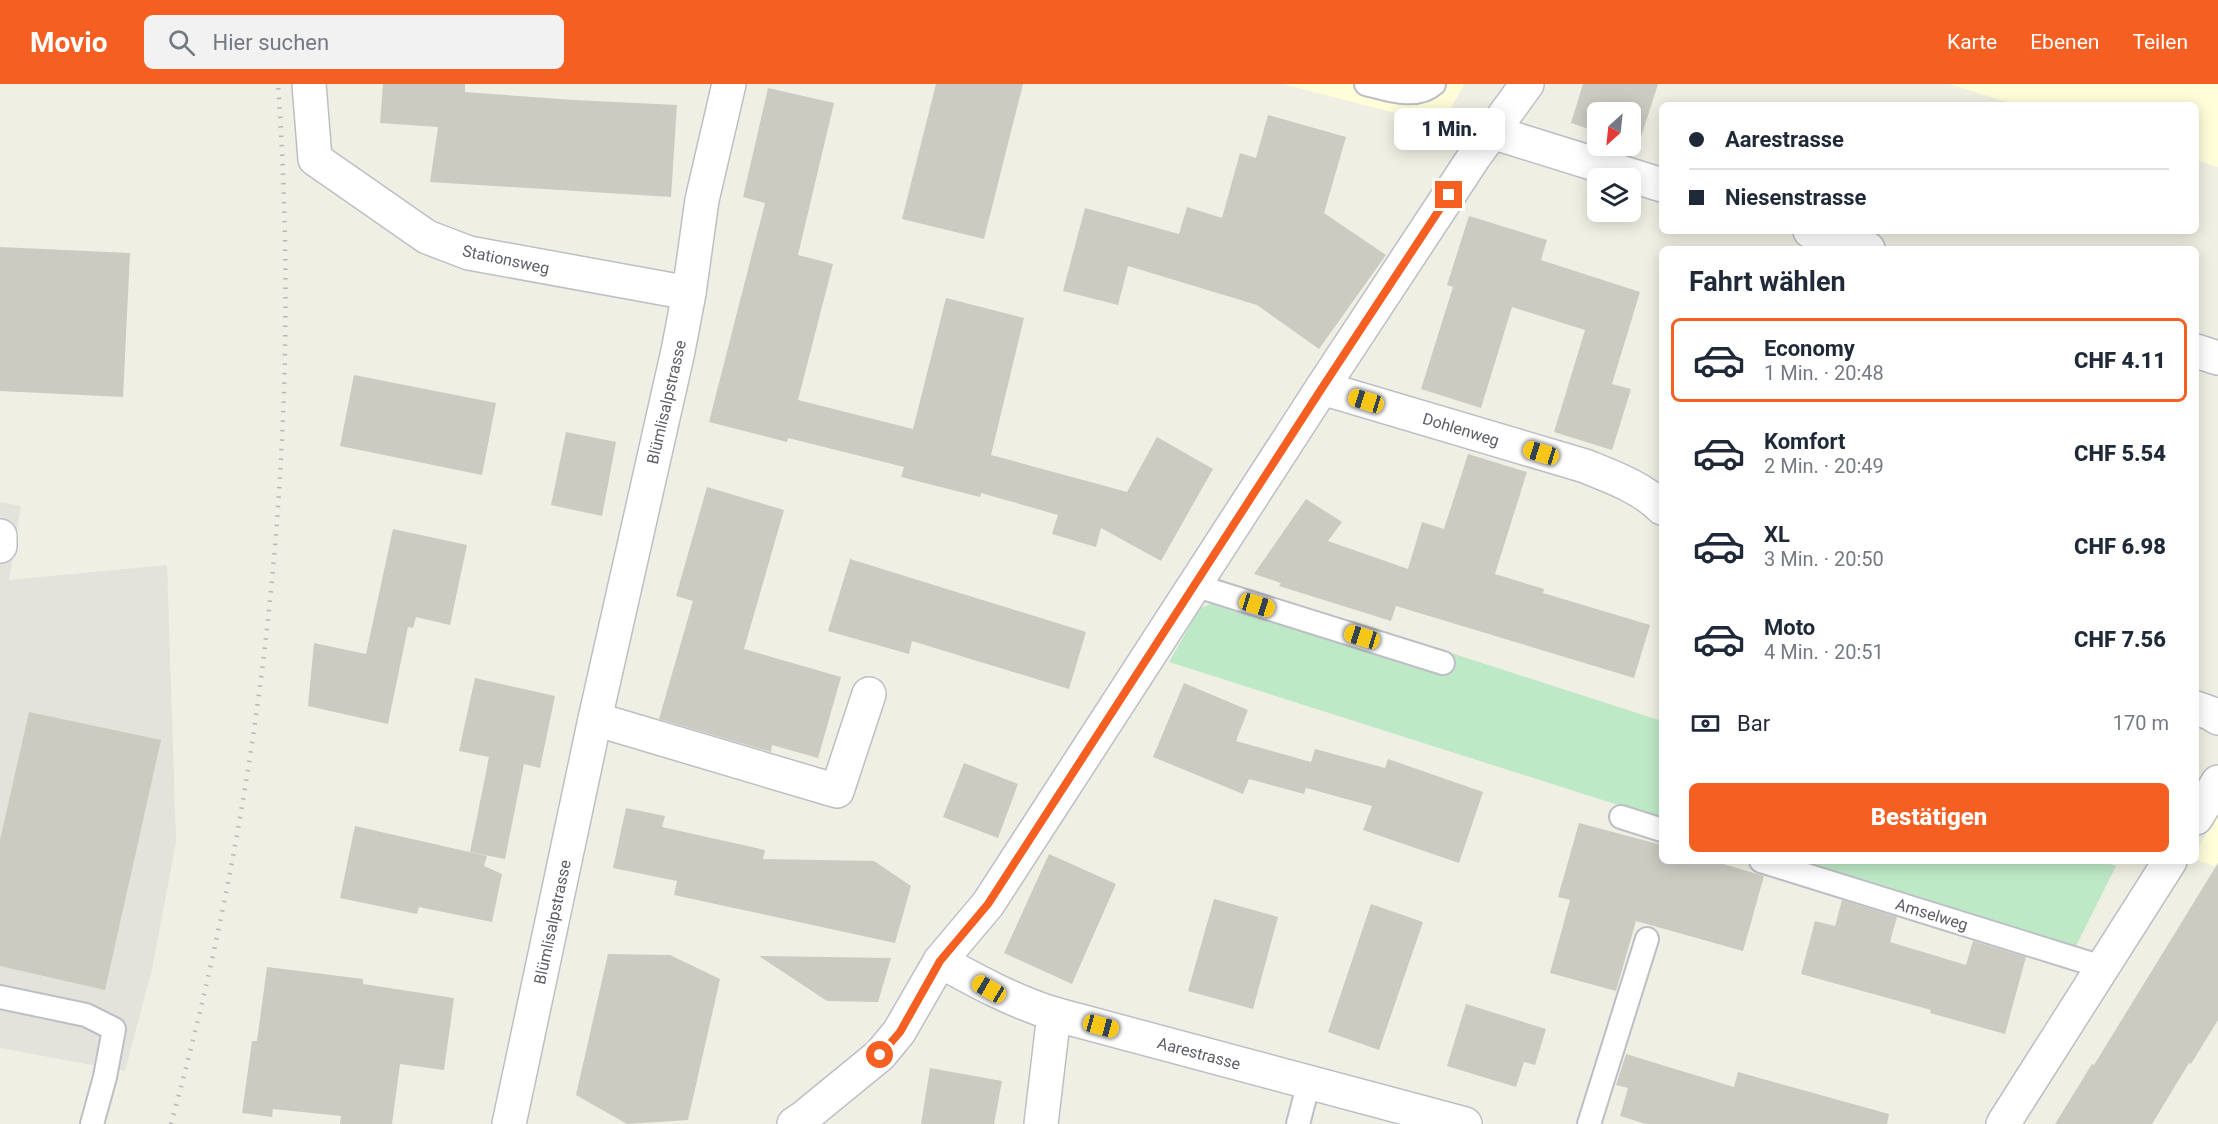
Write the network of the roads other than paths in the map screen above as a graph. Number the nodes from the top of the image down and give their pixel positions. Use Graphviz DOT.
graph roads {
  1 [pos="309,84"];
  2 [pos="729,84"];
  3 [pos="1366,84"];
  4 [pos="1434,84"];
  5 [pos="1527,84"];
  6 [pos="1492,132"];
  7 [pos="1659,184"];
  8 [pos="1820,234"];
  9 [pos="1858,246"];
  10 [pos="689,293"];
  11 [pos="2199,352"];
  12 [pos="2218,358"];
  13 [pos="1322,388"];
  14 [pos="1659,505"];
  15 [pos="0,536"];
  16 [pos="0,546"];
  17 [pos="1194,585"];
  18 [pos="1443,663"];
  19 [pos="868,694"];
  20 [pos="595,719"];
  21 [pos="2218,782"];
  22 [pos="2199,813"];
  23 [pos="1621,817"];
  24 [pos="1659,829"];
  25 [pos="1771,864"];
  26 [pos="2168,864"];
  27 [pos="1647,939"];
  28 [pos="940,961"];
  29 [pos="2102,967"];
  30 [pos="0,997"];
  31 [pos="1054,1014"];
  32 [pos="1309,1082"];
  33 [pos="801,1122"];
  34 [pos="92,1124"];
  35 [pos="509,1124"];
  36 [pos="1041,1124"];
  37 [pos="1298,1124"];
  38 [pos="1466,1124"];
  39 [pos="1589,1124"];
  40 [pos="2003,1124"];
  1 -- 10 [label="street, Stationsweg"];
  2 -- 10 [label="street, Blümlisalpstrasse"];
  3 -- 4 [label="lane"];
  5 -- 6 [label="street"];
  6 -- 7 [label="street"];
  6 -- 13 [label="street"];
  8 -- 9 [label="street"];
  10 -- 20 [label="street, Blümlisalpstrasse"];
  11 -- 12 [label="street"];
  13 -- 14 [label="street, Dohlenweg"];
  13 -- 17 [label="street"];
  15 -- 16 [label="street"];
  17 -- 18 [label="lane"];
  17 -- 28 [label="street"];
  19 -- 20 [label="street"];
  20 -- 35 [label="street, Blümlisalpstrasse"];
  21 -- 22 [label="street"];
  23 -- 24 [label="lane"];
  25 -- 29 [label="lane, Amselweg"];
  26 -- 29 [label="street"];
  27 -- 39 [label="lane"];
  28 -- 31 [label="street, Aarestrasse"];
  28 -- 33 [label="street"];
  29 -- 40 [label="street"];
  30 -- 34 [label="lane"];
  31 -- 32 [label="street, Aarestrasse"];
  31 -- 36 [label="street"];
  32 -- 37 [label="lane"];
  32 -- 38 [label="street, Aarestrasse"];
}
